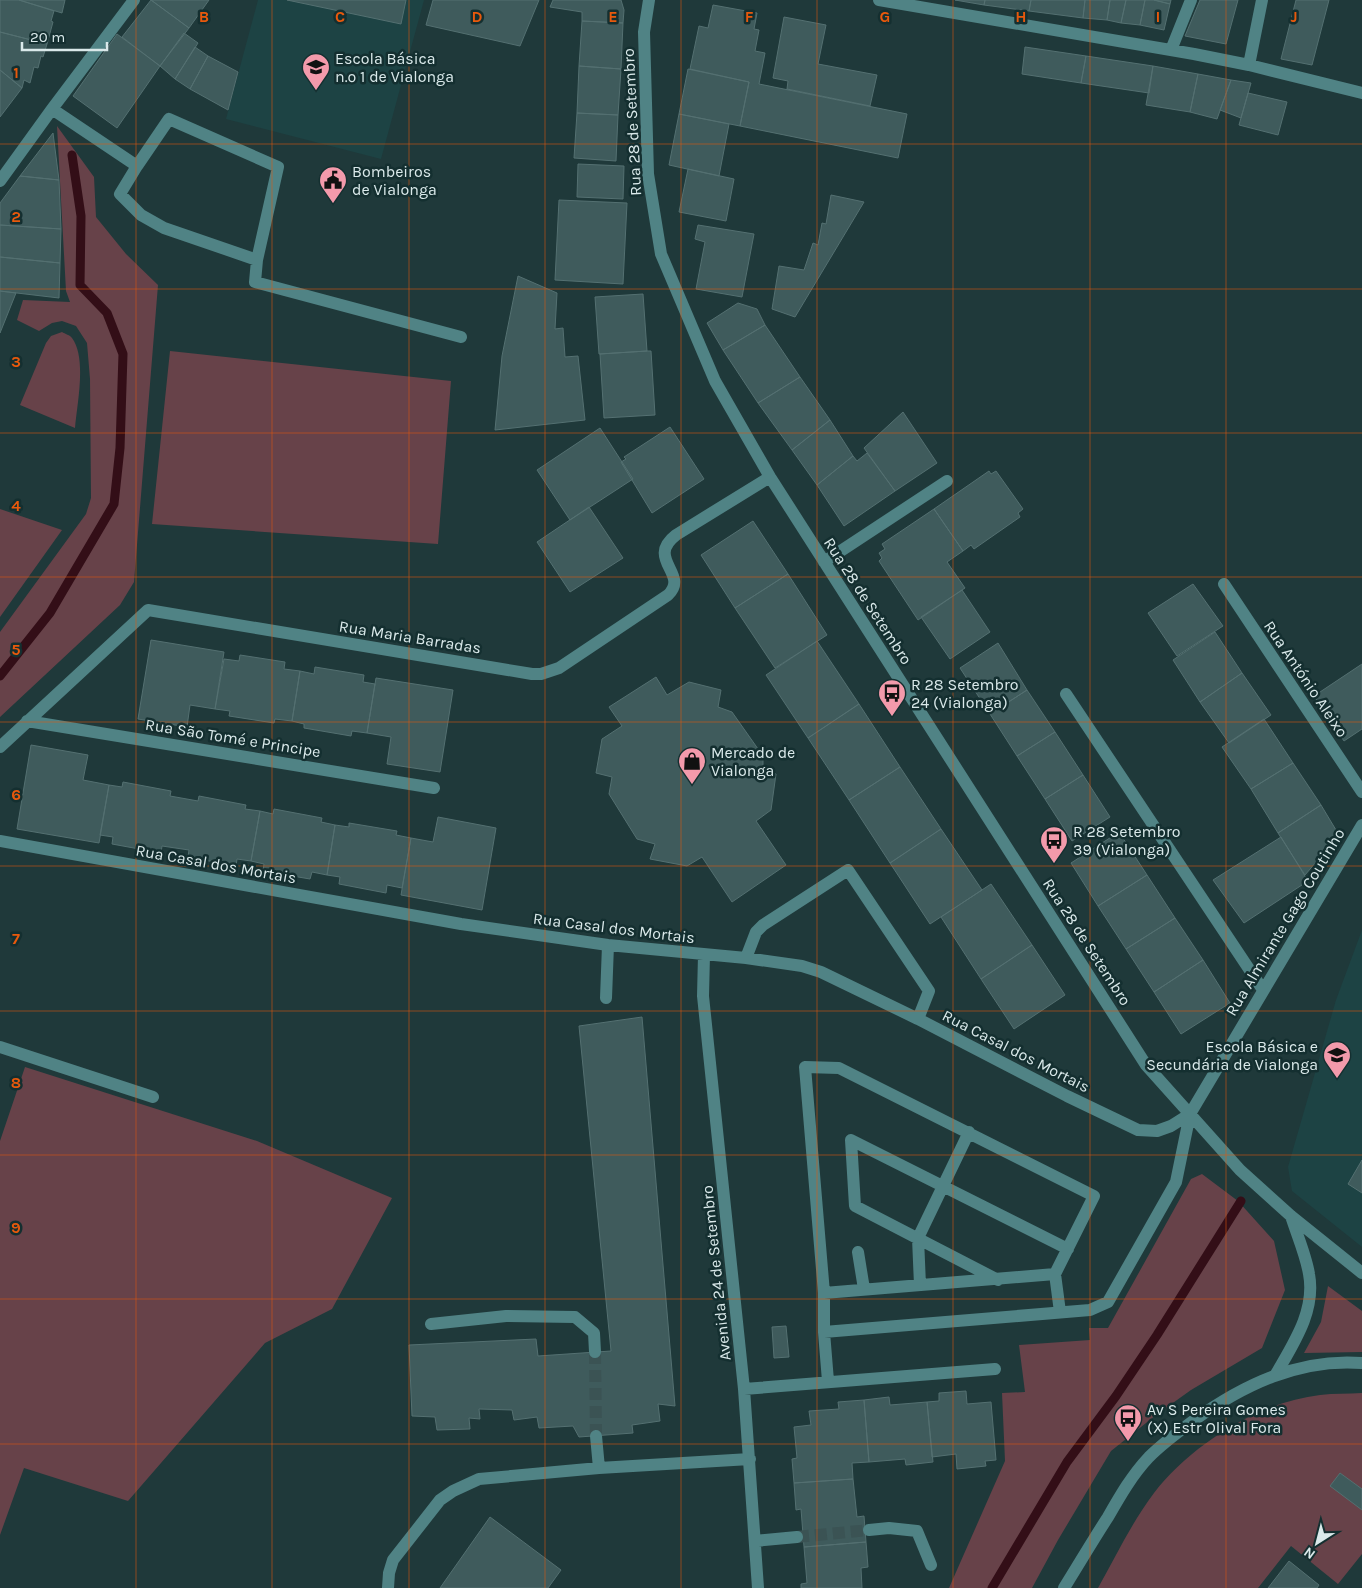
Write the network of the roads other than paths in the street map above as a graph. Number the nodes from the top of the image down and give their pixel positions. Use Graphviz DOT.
graph roads {
  1 [pos="134,0"];
  2 [pos="649,0"];
  3 [pos="880,0"];
  4 [pos="1191,0"];
  5 [pos="1262,0"];
  6 [pos="1171,50"];
  7 [pos="1249,65"];
  8 [pos="1362,93"];
  9 [pos="52,109"];
  10 [pos="138,166"];
  11 [pos="0,181"];
  12 [pos="258,260"];
  13 [pos="461,337"];
  14 [pos="770,477"];
  15 [pos="947,481"];
  16 [pos="824,562"];
  17 [pos="1224,584"];
  18 [pos="1066,694"];
  19 [pos="27,721"];
  20 [pos="0,748"];
  21 [pos="434,788"];
  22 [pos="1362,792"];
  23 [pos="1362,825"];
  24 [pos="0,841"];
  25 [pos="608,946"];
  26 [pos="704,954"];
  27 [pos="746,958"];
  28 [pos="1263,990"];
  29 [pos="606,998"];
  30 [pos="918,1019"];
  31 [pos="0,1047"];
  32 [pos="152,1097"];
  33 [pos="1190,1114"];
  34 [pos="969,1132"];
  35 [pos="943,1186"];
  36 [pos="1291,1216"];
  37 [pos="918,1238"];
  38 [pos="1068,1249"];
  39 [pos="858,1252"];
  40 [pos="1362,1273"];
  41 [pos="1055,1274"];
  42 [pos="998,1280"];
  43 [pos="920,1285"];
  44 [pos="864,1289"];
  45 [pos="824,1293"];
  46 [pos="1060,1312"];
  47 [pos="431,1324"];
  48 [pos="824,1332"];
  49 [pos="595,1352"];
  50 [pos="1362,1363"];
  51 [pos="995,1369"];
  52 [pos="1276,1374"];
  53 [pos="828,1382"];
  54 [pos="744,1389"];
  55 [pos="596,1436"];
  56 [pos="750,1458"];
  57 [pos="599,1468"];
  58 [pos="869,1530"];
  59 [pos="797,1537"];
  60 [pos="755,1541"];
  61 [pos="931,1565"];
  62 [pos="388,1588"];
  63 [pos="758,1588"];
  64 [pos="1064,1588"];
  1 -- 9 [label="street"];
  2 -- 14 [label="street, Rua 28 de Setembro"];
  3 -- 6 [label="street"];
  4 -- 6 [label="street"];
  5 -- 7 [label="street"];
  6 -- 7 [label="street"];
  7 -- 8 [label="street"];
  9 -- 10 [label="street"];
  9 -- 11 [label="street"];
  10 -- 12 [label="street"];
  10 -- 12 [label="street"];
  12 -- 13 [label="street"];
  14 -- 16 [label="street, Rua 28 de Setembro"];
  14 -- 19 [label="street, Rua Maria Barradas"];
  15 -- 16 [label="street"];
  16 -- 33 [label="street, Rua 28 de Setembro"];
  17 -- 22 [label="street, Rua António Aleixo"];
  18 -- 28 [label="street"];
  19 -- 20 [label="street, Rua Maria Barradas"];
  19 -- 21 [label="street, Rua São Tomé e Principe"];
  23 -- 28 [label="street, Rua Almirante Gago Coutinho"];
  24 -- 25 [label="street, Rua Casal dos Mortais"];
  25 -- 26 [label="street, Rua Casal dos Mortais"];
  25 -- 29 [label="street"];
  26 -- 27 [label="street, Rua Casal dos Mortais"];
  26 -- 54 [label="street, Avenida 24 de Setembro"];
  27 -- 30 [label="street, Rua Casal dos Mortais"];
  27 -- 30 [label="street"];
  28 -- 33 [label="street, Rua Almirante Gago Coutinho"];
  30 -- 33 [label="street, Rua Casal dos Mortais"];
  31 -- 32 [label="street"];
  33 -- 36 [label="street, Rua 28 de Setembro"];
  33 -- 46 [label="street"];
  34 -- 35 [label="street"];
  34 -- 38 [label="street"];
  34 -- 45 [label="street"];
  35 -- 37 [label="street"];
  35 -- 37 [label="street"];
  35 -- 38 [label="street"];
  36 -- 40 [label="street, Rua 28 de Setembro"];
  36 -- 52 [label="street"];
  37 -- 42 [label="street"];
  37 -- 43 [label="street"];
  38 -- 41 [label="street"];
  39 -- 44 [label="street"];
  41 -- 42 [label="street"];
  41 -- 46 [label="street"];
  42 -- 43 [label="street"];
  43 -- 44 [label="street"];
  44 -- 45 [label="street"];
  45 -- 48 [label="street"];
  46 -- 48 [label="street"];
  47 -- 49 [label="street"];
  48 -- 53 [label="street"];
  50 -- 52 [label="street"];
  51 -- 53 [label="street"];
  52 -- 64 [label="street"];
  53 -- 54 [label="street"];
  54 -- 56 [label="street, Avenida 24 de Setembro"];
  55 -- 57 [label="street"];
  56 -- 57 [label="street"];
  56 -- 60 [label="street, Avenida 24 de Setembro"];
  57 -- 62 [label="street"];
  58 -- 61 [label="street"];
  59 -- 60 [label="street"];
  60 -- 63 [label="street, Avenida 24 de Setembro"];
}
